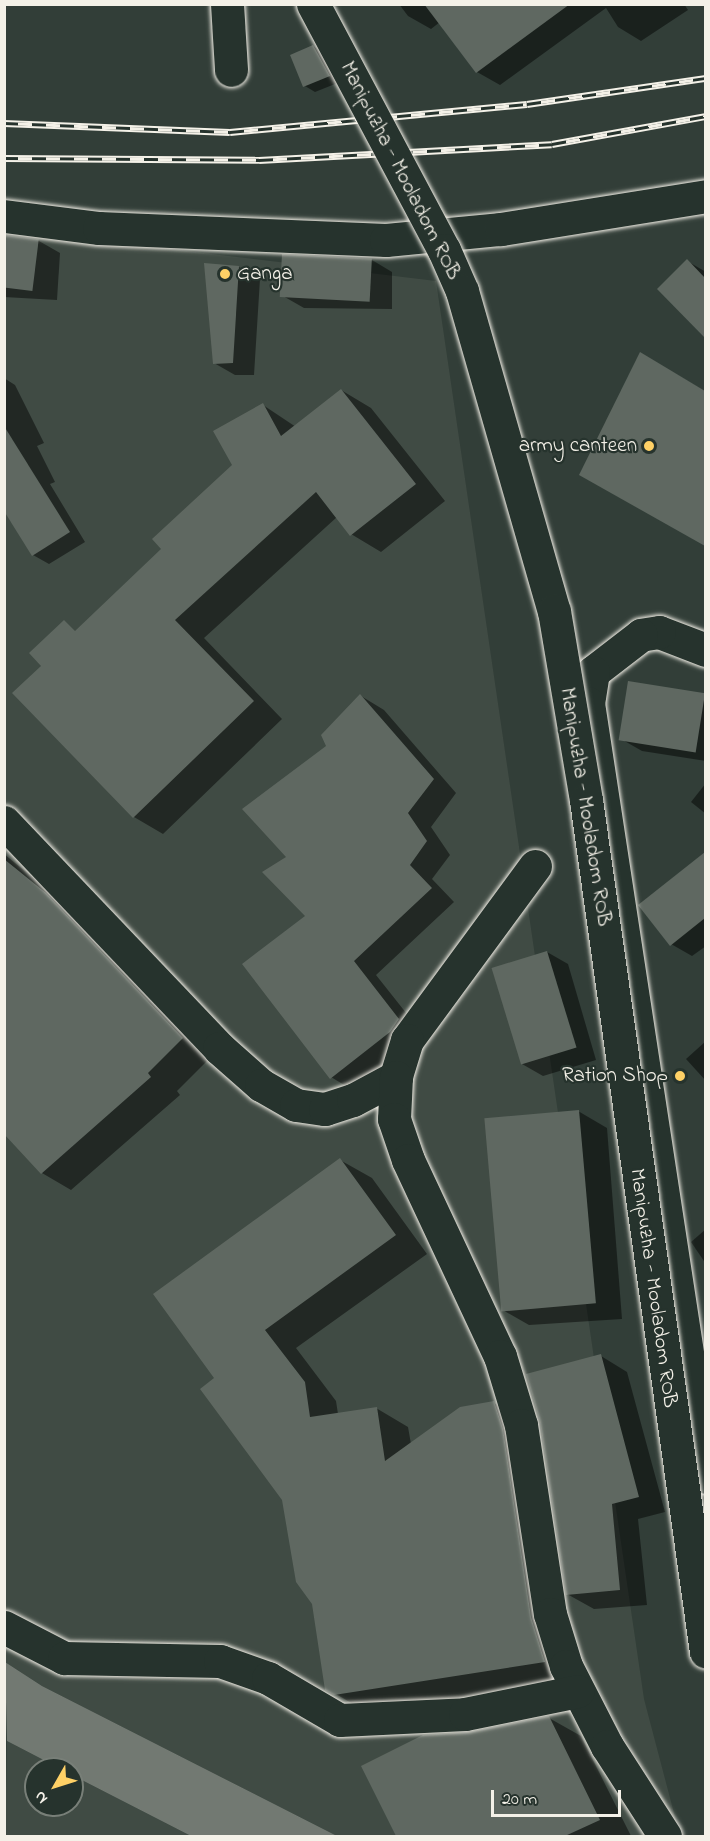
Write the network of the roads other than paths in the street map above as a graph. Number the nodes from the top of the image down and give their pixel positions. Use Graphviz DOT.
graph roads {
  1 [pos="227,4"];
  2 [pos="313,4"];
  3 [pos="231,70"];
  4 [pos="705,196"];
  5 [pos="4,216"];
  6 [pos="705,650"];
  7 [pos="4,822"];
  8 [pos="534,866"];
  9 [pos="396,1077"];
  10 [pos="705,1477"];
  11 [pos="4,1627"];
  12 [pos="705,1652"];
  13 [pos="578,1691"];
  14 [pos="665,1836"];
  1 -- 3 [label="street"];
  2 -- 12 [label="street, Manipuzha - Mooladom ROB, bridge"];
  4 -- 5 [label="street"];
  6 -- 10 [label="street"];
  7 -- 9 [label="street"];
  8 -- 9 [label="street"];
  9 -- 13 [label="street"];
  11 -- 13 [label="street"];
  13 -- 14 [label="street"];
}
